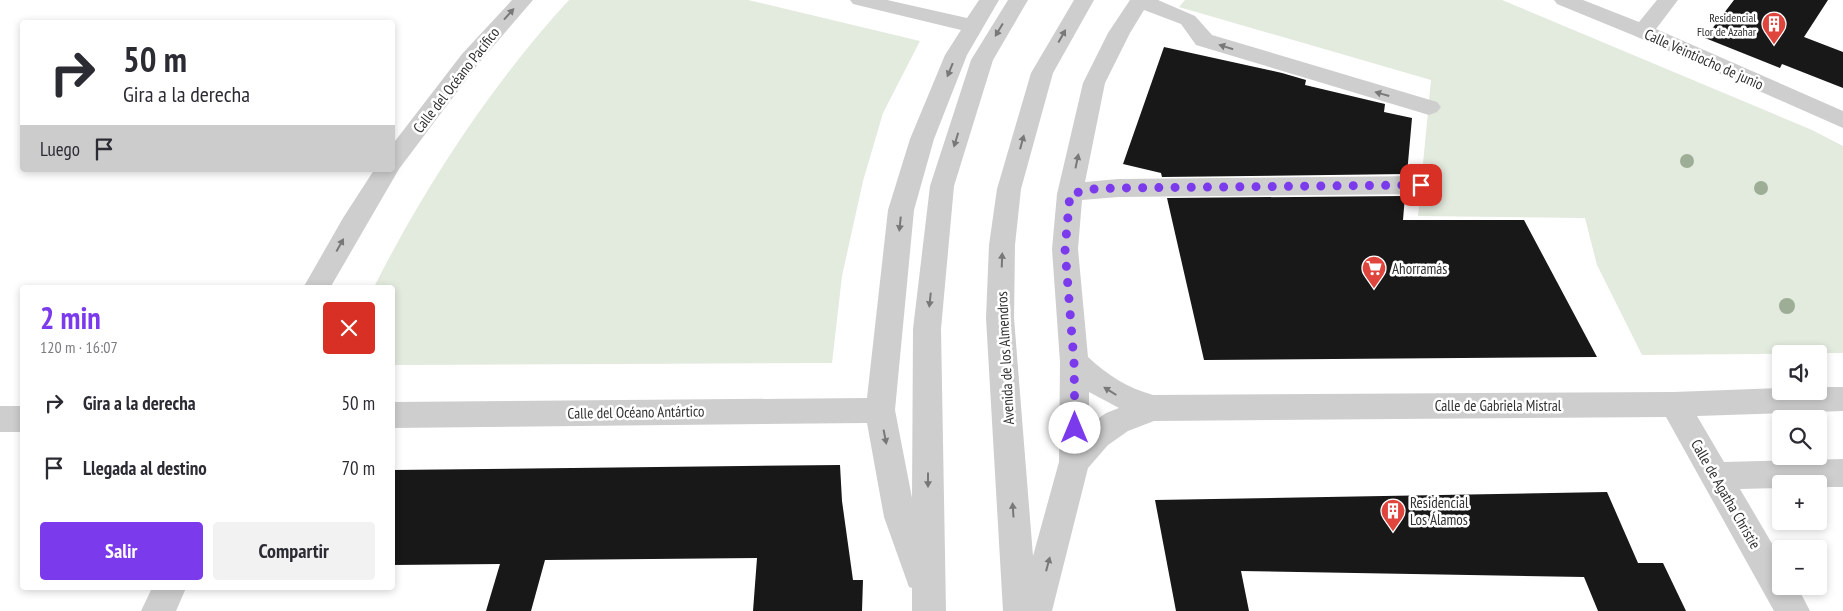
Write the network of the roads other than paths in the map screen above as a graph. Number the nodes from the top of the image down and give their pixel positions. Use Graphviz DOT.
graph roads {
  1 [pos="523,0"];
  2 [pos="860,0"];
  3 [pos="989,0"];
  4 [pos="1018,0"];
  5 [pos="1084,0"];
  6 [pos="1140,0"];
  7 [pos="1146,0"];
  8 [pos="1564,0"];
  9 [pos="1668,0"];
  10 [pos="973,26"];
  11 [pos="1643,31"];
  12 [pos="1429,107"];
  13 [pos="1843,120"];
  14 [pos="395,158"];
  15 [pos="386,172"];
  16 [pos="1421,185"];
  17 [pos="1070,194"];
  18 [pos="318,285"];
  19 [pos="1074,362"];
  20 [pos="1843,399"];
  21 [pos="1674,404"];
  22 [pos="1153,408"];
  23 [pos="880,410"];
  24 [pos="395,415"];
  25 [pos="0,419"];
  26 [pos="20,419"];
  27 [pos="1074,462"];
  28 [pos="1843,474"];
  29 [pos="1715,476"];
  30 [pos="168,590"];
  31 [pos="929,605"];
  32 [pos="158,611"];
  33 [pos="1020,611"];
  34 [pos="1035,611"];
  35 [pos="1793,611"];
  14 -- 1 [label="street, Calle del Océano Pacífico, one-way"];
  2 -- 10 [label="street"];
  3 -- 10 [label="street"];
  4 -- 31 [label="street, one-way"];
  33 -- 5 [label="street, Avenida de los Almendros, one-way"];
  17 -- 6 [label="street, one-way"];
  12 -- 7 [label="street, one-way"];
  8 -- 11 [label="street, Calle Veintiocho de junio"];
  9 -- 11 [label="street"];
  10 -- 23 [label="street, one-way"];
  11 -- 13 [label="street, Calle Veintiocho de junio"];
  18 -- 15 [label="street, one-way"];
  16 -- 17 [label="street"];
  17 -- 19 [label="street"];
  22 -- 19 [label="street, Calle de Gabriela Mistral, one-way"];
  19 -- 27 [label="street"];
  20 -- 21 [label="street, Calle de Gabriela Mistral"];
  21 -- 22 [label="street, Calle de Gabriela Mistral"];
  21 -- 29 [label="street, Calle de Agatha Christie"];
  22 -- 27 [label="street, Calle de Gabriela Mistral"];
  23 -- 24 [label="street, Calle del Océano Antártico"];
  23 -- 31 [label="street, one-way"];
  25 -- 26 [label="street"];
  34 -- 27 [label="street, one-way"];
  28 -- 29 [label="street"];
  29 -- 35 [label="street, Calle de Agatha Christie"];
  30 -- 32 [label="street"];
}
